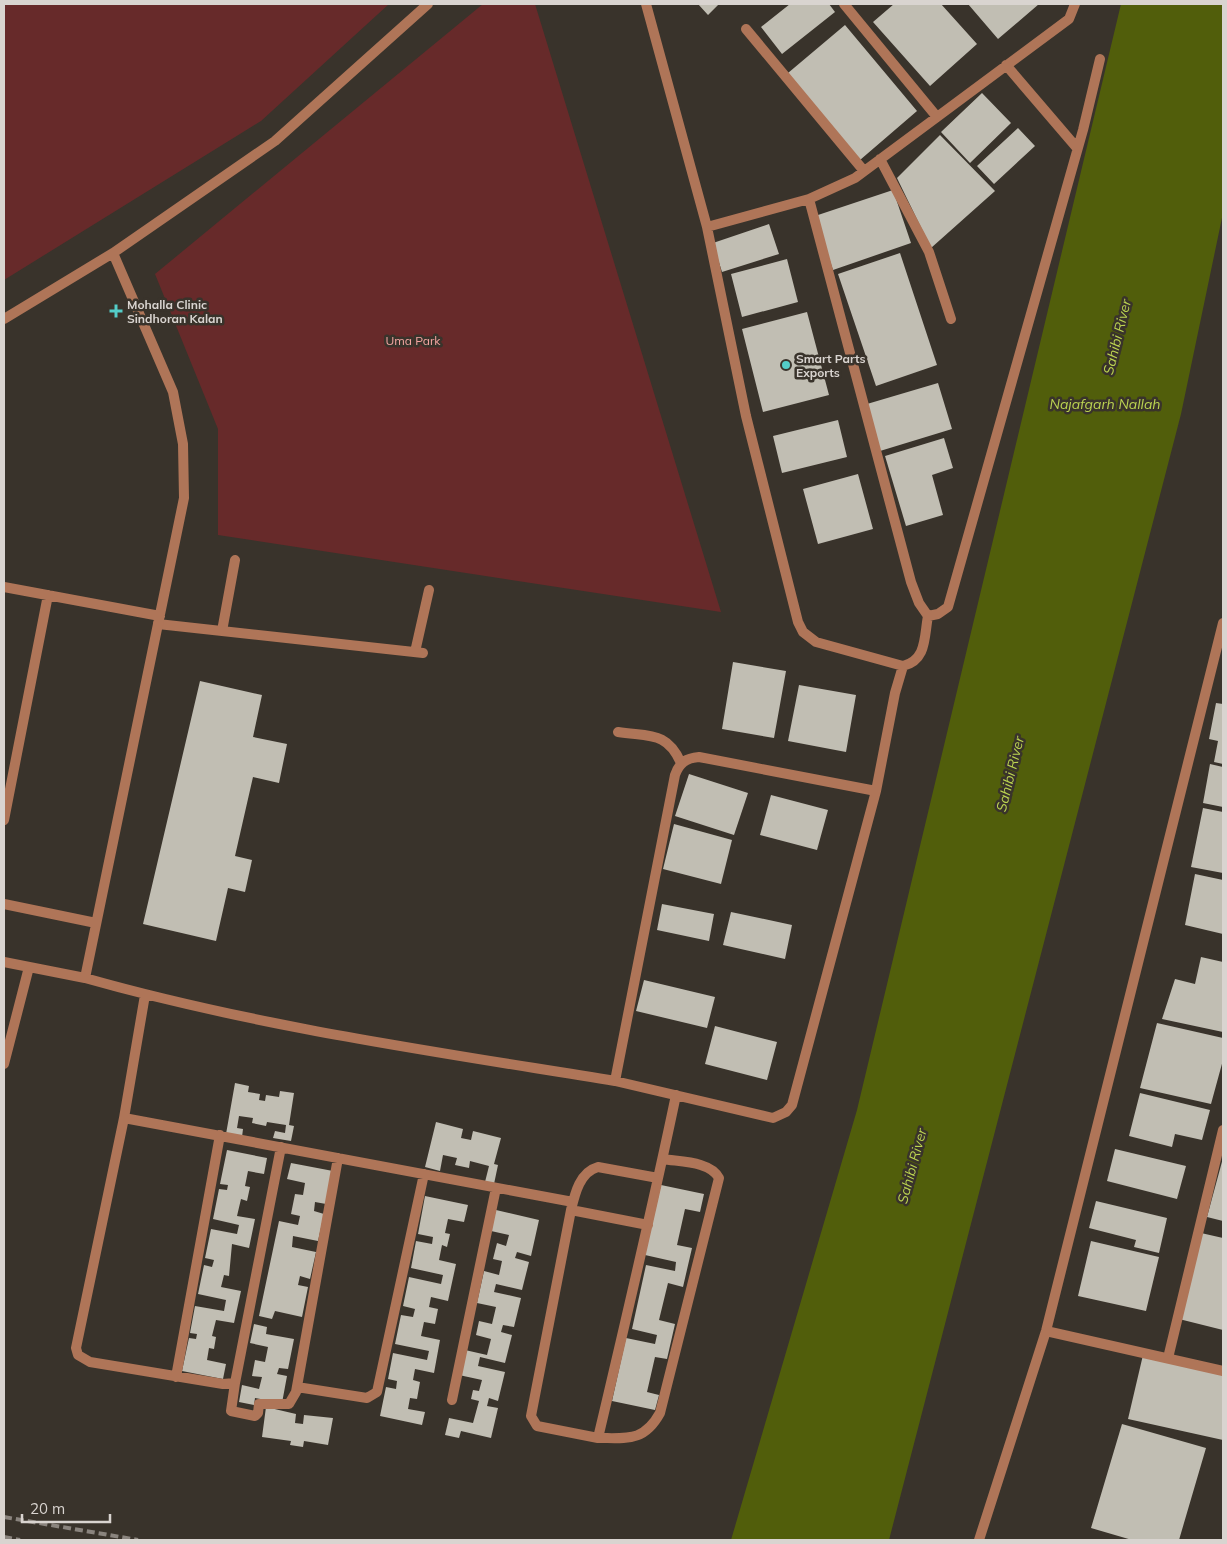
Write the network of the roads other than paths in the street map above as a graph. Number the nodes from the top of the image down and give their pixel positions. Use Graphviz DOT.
graph roads {
  1 [pos="428,4"];
  2 [pos="646,4"];
  3 [pos="844,4"];
  4 [pos="1074,4"];
  5 [pos="746,29"];
  6 [pos="1100,59"];
  7 [pos="1006,65"];
  8 [pos="937,117"];
  9 [pos="1077,148"];
  10 [pos="880,159"];
  11 [pos="864,171"];
  12 [pos="809,199"];
  13 [pos="707,228"];
  14 [pos="113,253"];
  15 [pos="951,318"];
  16 [pos="4,319"];
  17 [pos="235,560"];
  18 [pos="4,586"];
  19 [pos="429,590"];
  20 [pos="48,595"];
  21 [pos="928,616"];
  22 [pos="159,620"];
  23 [pos="1223,623"];
  24 [pos="222,631"];
  25 [pos="903,666"];
  26 [pos="618,732"];
  27 [pos="681,763"];
  28 [pos="876,792"];
  29 [pos="4,820"];
  30 [pos="4,904"];
  31 [pos="96,923"];
  32 [pos="4,962"];
  33 [pos="29,967"];
  34 [pos="85,978"];
  35 [pos="145,995"];
  36 [pos="4,1064"];
  37 [pos="615,1082"];
  38 [pos="676,1095"];
  39 [pos="124,1118"];
  40 [pos="1223,1130"];
  41 [pos="220,1135"];
  42 [pos="281,1147"];
  43 [pos="338,1158"];
  44 [pos="663,1159"];
  45 [pos="424,1174"];
  46 [pos="658,1178"];
  47 [pos="496,1188"];
  48 [pos="572,1206"];
  49 [pos="648,1226"];
  50 [pos="1046,1331"];
  51 [pos="1168,1358"];
  52 [pos="1223,1371"];
  53 [pos="176,1377"];
  54 [pos="235,1383"];
  55 [pos="297,1387"];
  56 [pos="452,1400"];
  57 [pos="598,1438"];
  58 [pos="979,1540"];
  1 -- 14 [label="street"];
  2 -- 13 [label="street"];
  3 -- 8 [label="street"];
  4 -- 7 [label="street"];
  5 -- 11 [label="street"];
  6 -- 9 [label="street"];
  7 -- 8 [label="street"];
  7 -- 9 [label="street"];
  8 -- 10 [label="street"];
  9 -- 21 [label="street"];
  10 -- 11 [label="street"];
  10 -- 15 [label="street"];
  11 -- 12 [label="street"];
  12 -- 13 [label="street"];
  12 -- 21 [label="street"];
  13 -- 25 [label="street"];
  14 -- 16 [label="street"];
  14 -- 22 [label="street"];
  17 -- 24 [label="street"];
  18 -- 20 [label="street"];
  19 -- 24 [label="street"];
  20 -- 22 [label="street"];
  20 -- 29 [label="street"];
  21 -- 25 [label="street"];
  22 -- 24 [label="street"];
  22 -- 31 [label="street"];
  23 -- 50 [label="street"];
  25 -- 28 [label="street"];
  26 -- 27 [label="street"];
  27 -- 28 [label="street"];
  27 -- 37 [label="street"];
  28 -- 38 [label="street"];
  30 -- 31 [label="street"];
  31 -- 34 [label="street"];
  32 -- 33 [label="street"];
  33 -- 34 [label="street"];
  33 -- 36 [label="street"];
  34 -- 35 [label="street"];
  35 -- 37 [label="street"];
  35 -- 39 [label="street"];
  37 -- 38 [label="street"];
  38 -- 44 [label="street"];
  39 -- 41 [label="street"];
  39 -- 53 [label="street"];
  40 -- 51 [label="street"];
  41 -- 42 [label="street"];
  41 -- 53 [label="street"];
  42 -- 43 [label="street"];
  42 -- 54 [label="street"];
  43 -- 45 [label="street"];
  43 -- 55 [label="street"];
  44 -- 46 [label="street"];
  44 -- 57 [label="street"];
  45 -- 47 [label="street"];
  45 -- 55 [label="street"];
  46 -- 48 [label="street"];
  46 -- 49 [label="street"];
  47 -- 48 [label="street"];
  47 -- 56 [label="street"];
  48 -- 49 [label="street"];
  48 -- 57 [label="street"];
  49 -- 57 [label="street"];
  50 -- 51 [label="street"];
  50 -- 58 [label="street"];
  51 -- 52 [label="street"];
  53 -- 54 [label="street"];
  54 -- 55 [label="street"];
}
